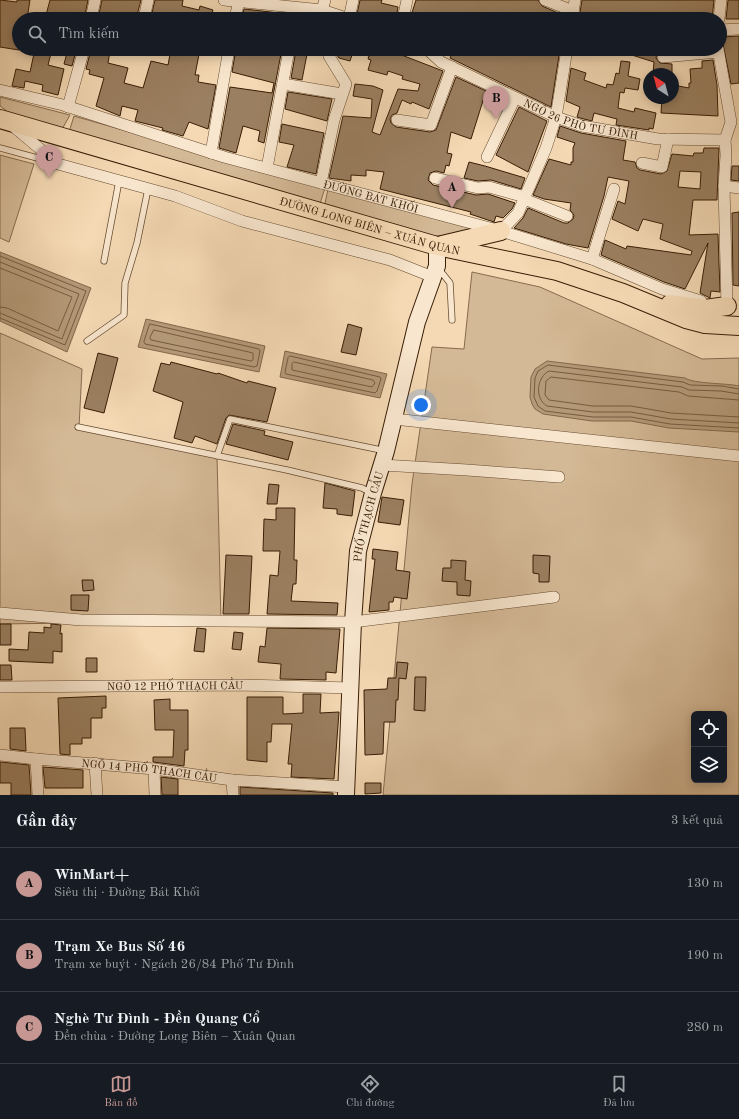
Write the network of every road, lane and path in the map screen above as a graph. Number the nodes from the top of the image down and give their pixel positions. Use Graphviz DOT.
graph roads {
  1 [pos="95,0"];
  2 [pos="148,0"];
  3 [pos="224,0"];
  4 [pos="353,0"];
  5 [pos="407,0"];
  6 [pos="545,0"];
  7 [pos="575,0"];
  8 [pos="720,0"];
  9 [pos="239,1"];
  10 [pos="323,5"];
  11 [pos="92,12"];
  12 [pos="145,12"];
  13 [pos="237,12"];
  14 [pos="334,12"];
  15 [pos="347,12"];
  16 [pos="404,12"];
  17 [pos="567,12"];
  18 [pos="573,12"];
  19 [pos="719,12"];
  20 [pos="739,29"];
  21 [pos="727,30"];
  22 [pos="82,56"];
  23 [pos="228,56"];
  24 [pos="288,56"];
  25 [pos="329,56"];
  26 [pos="435,56"];
  27 [pos="566,56"];
  28 [pos="672,56"];
  29 [pos="719,56"];
  30 [pos="663,57"];
  31 [pos="452,67"];
  32 [pos="283,84"];
  33 [pos="0,90"];
  34 [pos="342,94"];
  35 [pos="515,98"];
  36 [pos="68,107"];
  37 [pos="556,118"];
  38 [pos="3,119"];
  39 [pos="397,120"];
  40 [pos="668,139"];
  41 [pos="726,140"];
  42 [pos="0,148"];
  43 [pos="211,153"];
  44 [pos="487,157"];
  45 [pos="642,163"];
  46 [pos="58,164"];
  47 [pos="267,168"];
  48 [pos="435,178"];
  49 [pos="119,180"];
  50 [pos="321,183"];
  51 [pos="724,186"];
  52 [pos="739,188"];
  53 [pos="148,189"];
  54 [pos="614,189"];
  55 [pos="524,198"];
  56 [pos="567,216"];
  57 [pos="501,231"];
  58 [pos="437,246"];
  59 [pos="592,259"];
  60 [pos="104,261"];
  61 [pos="435,271"];
  62 [pos="623,293"];
  63 [pos="733,305"];
  64 [pos="452,320"];
  65 [pos="739,326"];
  66 [pos="87,341"];
  67 [pos="394,419"];
  68 [pos="78,427"];
  69 [pos="217,456"];
  70 [pos="739,456"];
  71 [pos="384,458"];
  72 [pos="559,477"];
  73 [pos="372,493"];
  74 [pos="554,597"];
  75 [pos="0,613"];
  76 [pos="353,622"];
  77 [pos="0,687"];
  78 [pos="350,688"];
  79 [pos="0,755"];
  80 [pos="36,760"];
  81 [pos="95,763"];
  82 [pos="154,769"];
  83 [pos="232,780"];
  84 [pos="346,791"];
  85 [pos="38,795"];
  86 [pos="97,795"];
  87 [pos="155,795"];
  88 [pos="232,795"];
  1 -- 11 [label="street"];
  2 -- 12 [label="street"];
  3 -- 9 [label="street"];
  4 -- 15 [label="street"];
  5 -- 16 [label="street"];
  6 -- 17 [label="street"];
  7 -- 18 [label="street"];
  8 -- 19 [label="street"];
  9 -- 10 [label="street"];
  9 -- 13 [label="street"];
  10 -- 14 [label="street"];
  20 -- 21 [label="street"];
  22 -- 36 [label="street"];
  23 -- 43 [label="street"];
  24 -- 32 [label="street"];
  25 -- 34 [label="street"];
  26 -- 31 [label="street, NGÕ 26 PHỐ TƯ ĐÌNH"];
  27 -- 37 [label="street"];
  28 -- 30 [label="street"];
  29 -- 41 [label="street"];
  31 -- 35 [label="street, NGÕ 26 PHỐ TƯ ĐÌNH"];
  31 -- 39 [label="street"];
  32 -- 34 [label="street"];
  32 -- 47 [label="street"];
  33 -- 36 [label="street, ĐƯỜNG BÁT KHỐI"];
  34 -- 50 [label="street"];
  35 -- 37 [label="street, NGÕ 26 PHỐ TƯ ĐÌNH"];
  35 -- 44 [label="street"];
  36 -- 43 [label="street, ĐƯỜNG BÁT KHỐI"];
  37 -- 40 [label="street, NGÕ 26 PHỐ TƯ ĐÌNH"];
  37 -- 55 [label="street"];
  38 -- 46 [label="street"];
  38 -- 58 [label="main road, ĐƯỜNG LONG BIÊN – XUÂN QUAN"];
  40 -- 41 [label="street, NGÕ 26 PHỐ TƯ ĐÌNH"];
  40 -- 45 [label="street"];
  41 -- 51 [label="street"];
  42 -- 46 [label="lane"];
  43 -- 47 [label="street, ĐƯỜNG BÁT KHỐI"];
  46 -- 49 [label="street"];
  47 -- 50 [label="street, ĐƯỜNG BÁT KHỐI"];
  48 -- 55 [label="street"];
  49 -- 53 [label="street"];
  49 -- 60 [label="lane"];
  50 -- 57 [label="street, ĐƯỜNG BÁT KHỐI"];
  51 -- 52 [label="street"];
  51 -- 63 [label="street"];
  53 -- 61 [label="street"];
  53 -- 66 [label="lane"];
  54 -- 59 [label="street"];
  55 -- 56 [label="street"];
  55 -- 57 [label="street"];
  57 -- 58 [label="main road"];
  57 -- 59 [label="street, ĐƯỜNG BÁT KHỐI"];
  58 -- 61 [label="street, PHỐ THẠCH CẦU"];
  58 -- 62 [label="main road, ĐƯỜNG LONG BIÊN – XUÂN QUAN"];
  59 -- 63 [label="street, ĐƯỜNG BÁT KHỐI"];
  61 -- 64 [label="lane"];
  61 -- 67 [label="street, PHỐ THẠCH CẦU"];
  62 -- 63 [label="main road"];
  62 -- 65 [label="main road, ĐƯỜNG LONG BIÊN – XUÂN QUAN"];
  67 -- 70 [label="street"];
  67 -- 71 [label="street, PHỐ THẠCH CẦU"];
  68 -- 69 [label="lane"];
  69 -- 71 [label="lane"];
  69 -- 73 [label="lane"];
  71 -- 72 [label="street"];
  71 -- 73 [label="street, PHỐ THẠCH CẦU"];
  73 -- 76 [label="street, PHỐ THẠCH CẦU"];
  74 -- 76 [label="street"];
  75 -- 76 [label="street"];
  76 -- 78 [label="street, PHỐ THẠCH CẦU"];
  77 -- 78 [label="street, NGÕ 12 PHỐ THẠCH CẦU"];
  78 -- 84 [label="street, PHỐ THẠCH CẦU"];
  79 -- 80 [label="street, NGÕ 14 PHỐ THẠCH CẦU"];
  80 -- 81 [label="street, NGÕ 14 PHỐ THẠCH CẦU"];
  80 -- 85 [label="street"];
  81 -- 82 [label="street, NGÕ 14 PHỐ THẠCH CẦU"];
  81 -- 86 [label="street"];
  82 -- 83 [label="street, NGÕ 14 PHỐ THẠCH CẦU"];
  82 -- 87 [label="street"];
  83 -- 84 [label="street, NGÕ 14 PHỐ THẠCH CẦU"];
  83 -- 88 [label="street"];
}
